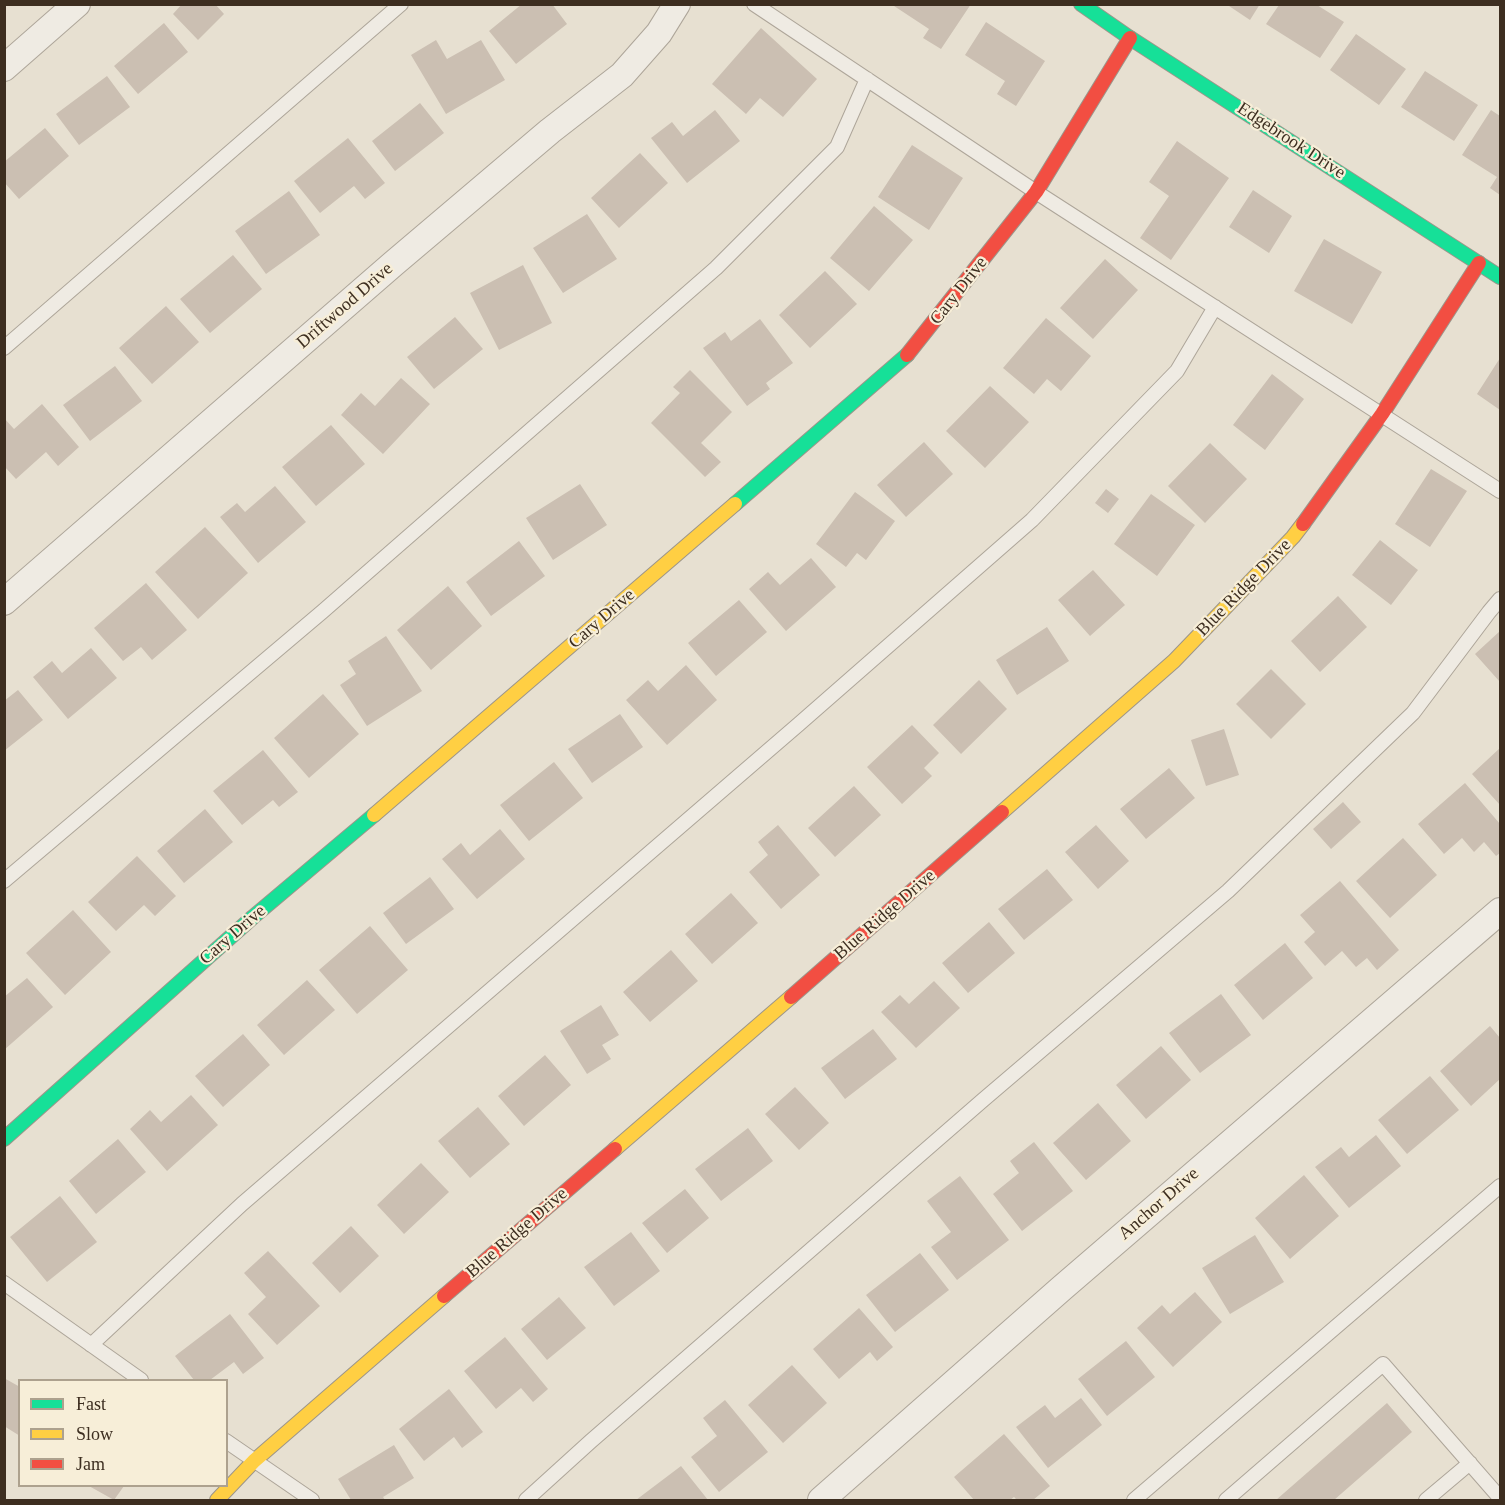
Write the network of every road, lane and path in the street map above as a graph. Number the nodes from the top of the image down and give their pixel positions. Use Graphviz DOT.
graph roads {
  1 [pos="77,4"];
  2 [pos="401,4"];
  3 [pos="677,4"];
  4 [pos="754,4"];
  5 [pos="1081,4"];
  6 [pos="1130,38"];
  7 [pos="4,68"];
  8 [pos="867,79"];
  9 [pos="1036,192"];
  10 [pos="1479,263"];
  11 [pos="1500,277"];
  12 [pos="1215,307"];
  13 [pos="4,348"];
  14 [pos="1382,414"];
  15 [pos="1500,490"];
  16 [pos="1500,599"];
  17 [pos="4,602"];
  18 [pos="4,881"];
  19 [pos="1500,911"];
  20 [pos="4,1139"];
  21 [pos="1500,1186"];
  22 [pos="4,1283"];
  23 [pos="91,1346"];
  24 [pos="140,1379"];
  25 [pos="228,1442"];
  26 [pos="254,1461"];
  27 [pos="1470,1463"];
  28 [pos="1500,1498"];
  29 [pos="217,1500"];
  30 [pos="312,1500"];
  31 [pos="526,1500"];
  32 [pos="821,1500"];
  33 [pos="1134,1500"];
  34 [pos="1226,1500"];
  35 [pos="1426,1500"];
  1 -- 7 [label="street"];
  2 -- 13 [label="lane"];
  3 -- 17 [label="street, Driftwood Drive"];
  4 -- 8 [label="lane"];
  5 -- 6 [label="street, Edgebrook Drive"];
  6 -- 9 [label="street, Cary Drive"];
  6 -- 10 [label="street, Edgebrook Drive"];
  8 -- 9 [label="lane"];
  8 -- 18 [label="lane"];
  9 -- 12 [label="lane"];
  9 -- 20 [label="street, Cary Drive"];
  10 -- 11 [label="street, Edgebrook Drive"];
  10 -- 14 [label="street, Blue Ridge Drive"];
  12 -- 14 [label="lane"];
  12 -- 23 [label="lane"];
  14 -- 15 [label="lane"];
  14 -- 26 [label="street, Blue Ridge Drive"];
  16 -- 31 [label="lane"];
  19 -- 32 [label="street, Anchor Drive"];
  21 -- 33 [label="lane"];
  22 -- 23 [label="lane"];
  23 -- 24 [label="lane"];
  25 -- 26 [label="lane"];
  26 -- 29 [label="street, Blue Ridge Drive"];
  26 -- 30 [label="lane"];
  27 -- 28 [label="lane"];
  27 -- 34 [label="lane"];
  27 -- 35 [label="lane"];
}
